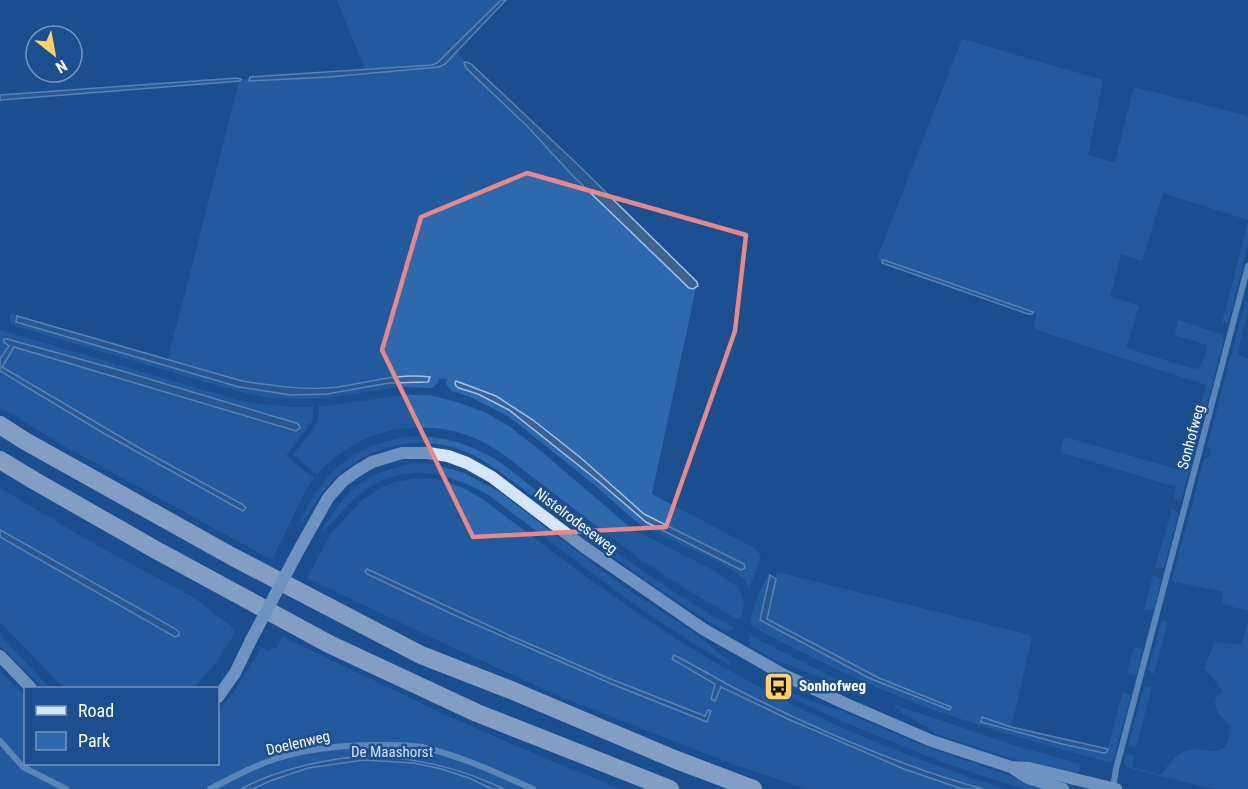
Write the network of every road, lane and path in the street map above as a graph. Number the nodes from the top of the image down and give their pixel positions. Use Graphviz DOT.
graph roads {
  1 [pos="1248,266"];
  2 [pos="0,425"];
  3 [pos="0,460"];
  4 [pos="0,656"];
  5 [pos="30,687"];
  6 [pos="219,696"];
  7 [pos="0,741"];
  8 [pos="1011,767"];
  9 [pos="66,789"];
  10 [pos="210,789"];
  11 [pos="534,789"];
  12 [pos="670,789"];
  13 [pos="753,789"];
  14 [pos="1063,789"];
  15 [pos="1114,789"];
  1 -- 15 [label="street, Sonhofweg"];
  2 -- 13 [label="highway"];
  3 -- 12 [label="highway"];
  4 -- 5 [label="street"];
  6 -- 8 [label="street, Nistelrodeseweg, bridge"];
  7 -- 9 [label="street"];
  8 -- 14 [label="street, Nistelrodeseweg"];
  8 -- 15 [label="street, Nistelrodeseweg"];
  10 -- 11 [label="street, Doelenweg"];
}
